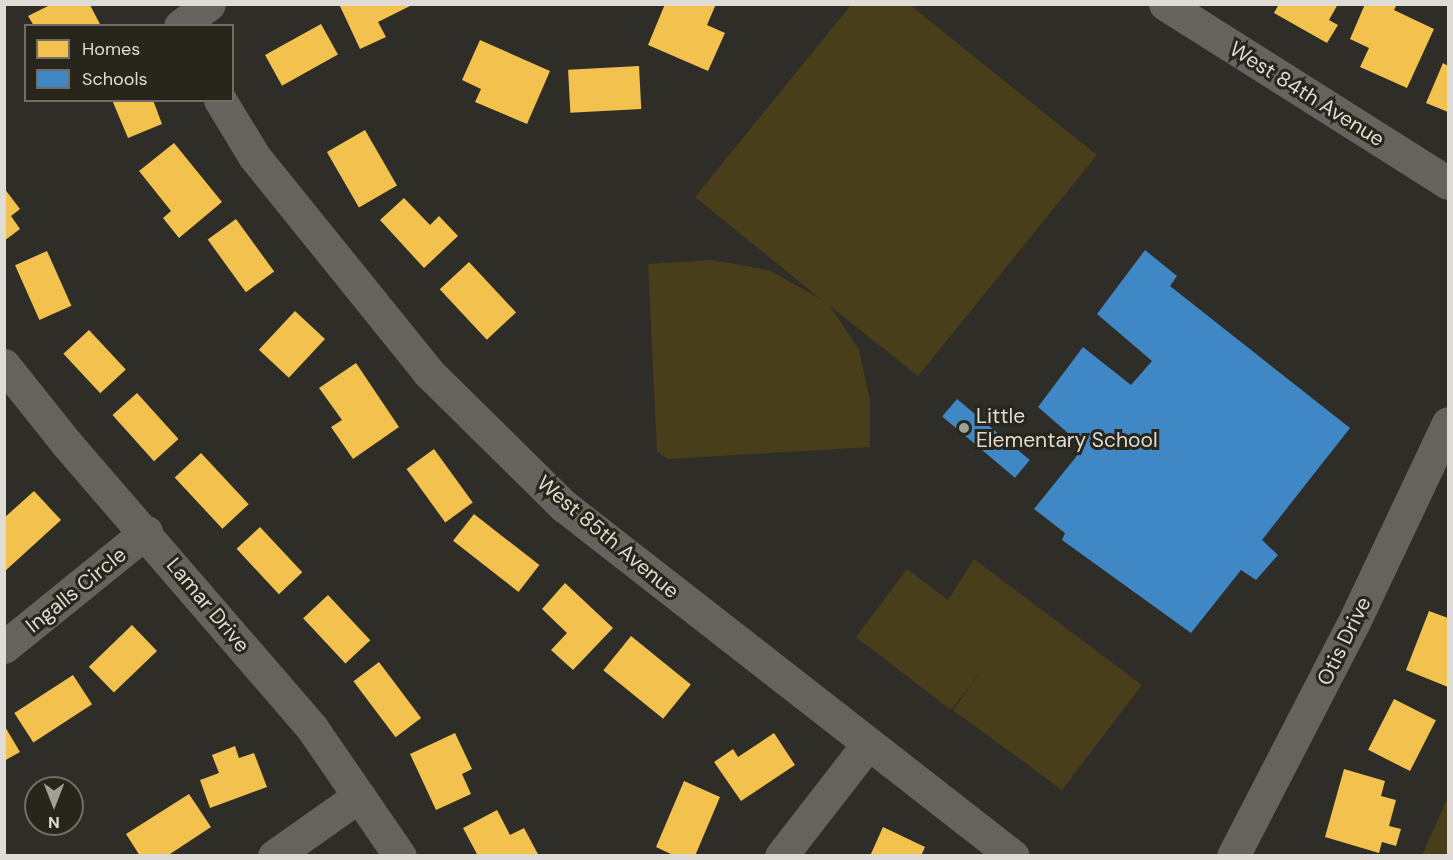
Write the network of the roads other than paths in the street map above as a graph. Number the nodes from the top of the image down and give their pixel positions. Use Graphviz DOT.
graph roads {
  1 [pos="162,4"];
  2 [pos="209,4"];
  3 [pos="1165,4"];
  4 [pos="172,24"];
  5 [pos="183,24"];
  6 [pos="221,102"];
  7 [pos="1449,183"];
  8 [pos="4,365"];
  9 [pos="1449,423"];
  10 [pos="146,532"];
  11 [pos="4,647"];
  12 [pos="868,744"];
  13 [pos="359,796"];
  14 [pos="274,855"];
  15 [pos="400,855"];
  16 [pos="781,855"];
  17 [pos="1013,855"];
  18 [pos="1233,855"];
  1 -- 4 [label="street"];
  2 -- 5 [label="street"];
  3 -- 7 [label="street, West 84th Avenue"];
  6 -- 12 [label="street, West 85th Avenue"];
  8 -- 10 [label="street, Lamar Drive"];
  9 -- 18 [label="street, Otis Drive"];
  10 -- 11 [label="street, Ingalls Circle"];
  10 -- 13 [label="street, Lamar Drive"];
  12 -- 16 [label="street"];
  12 -- 17 [label="street, West 85th Avenue"];
  13 -- 14 [label="street"];
  13 -- 15 [label="street, Lamar Drive"];
}
